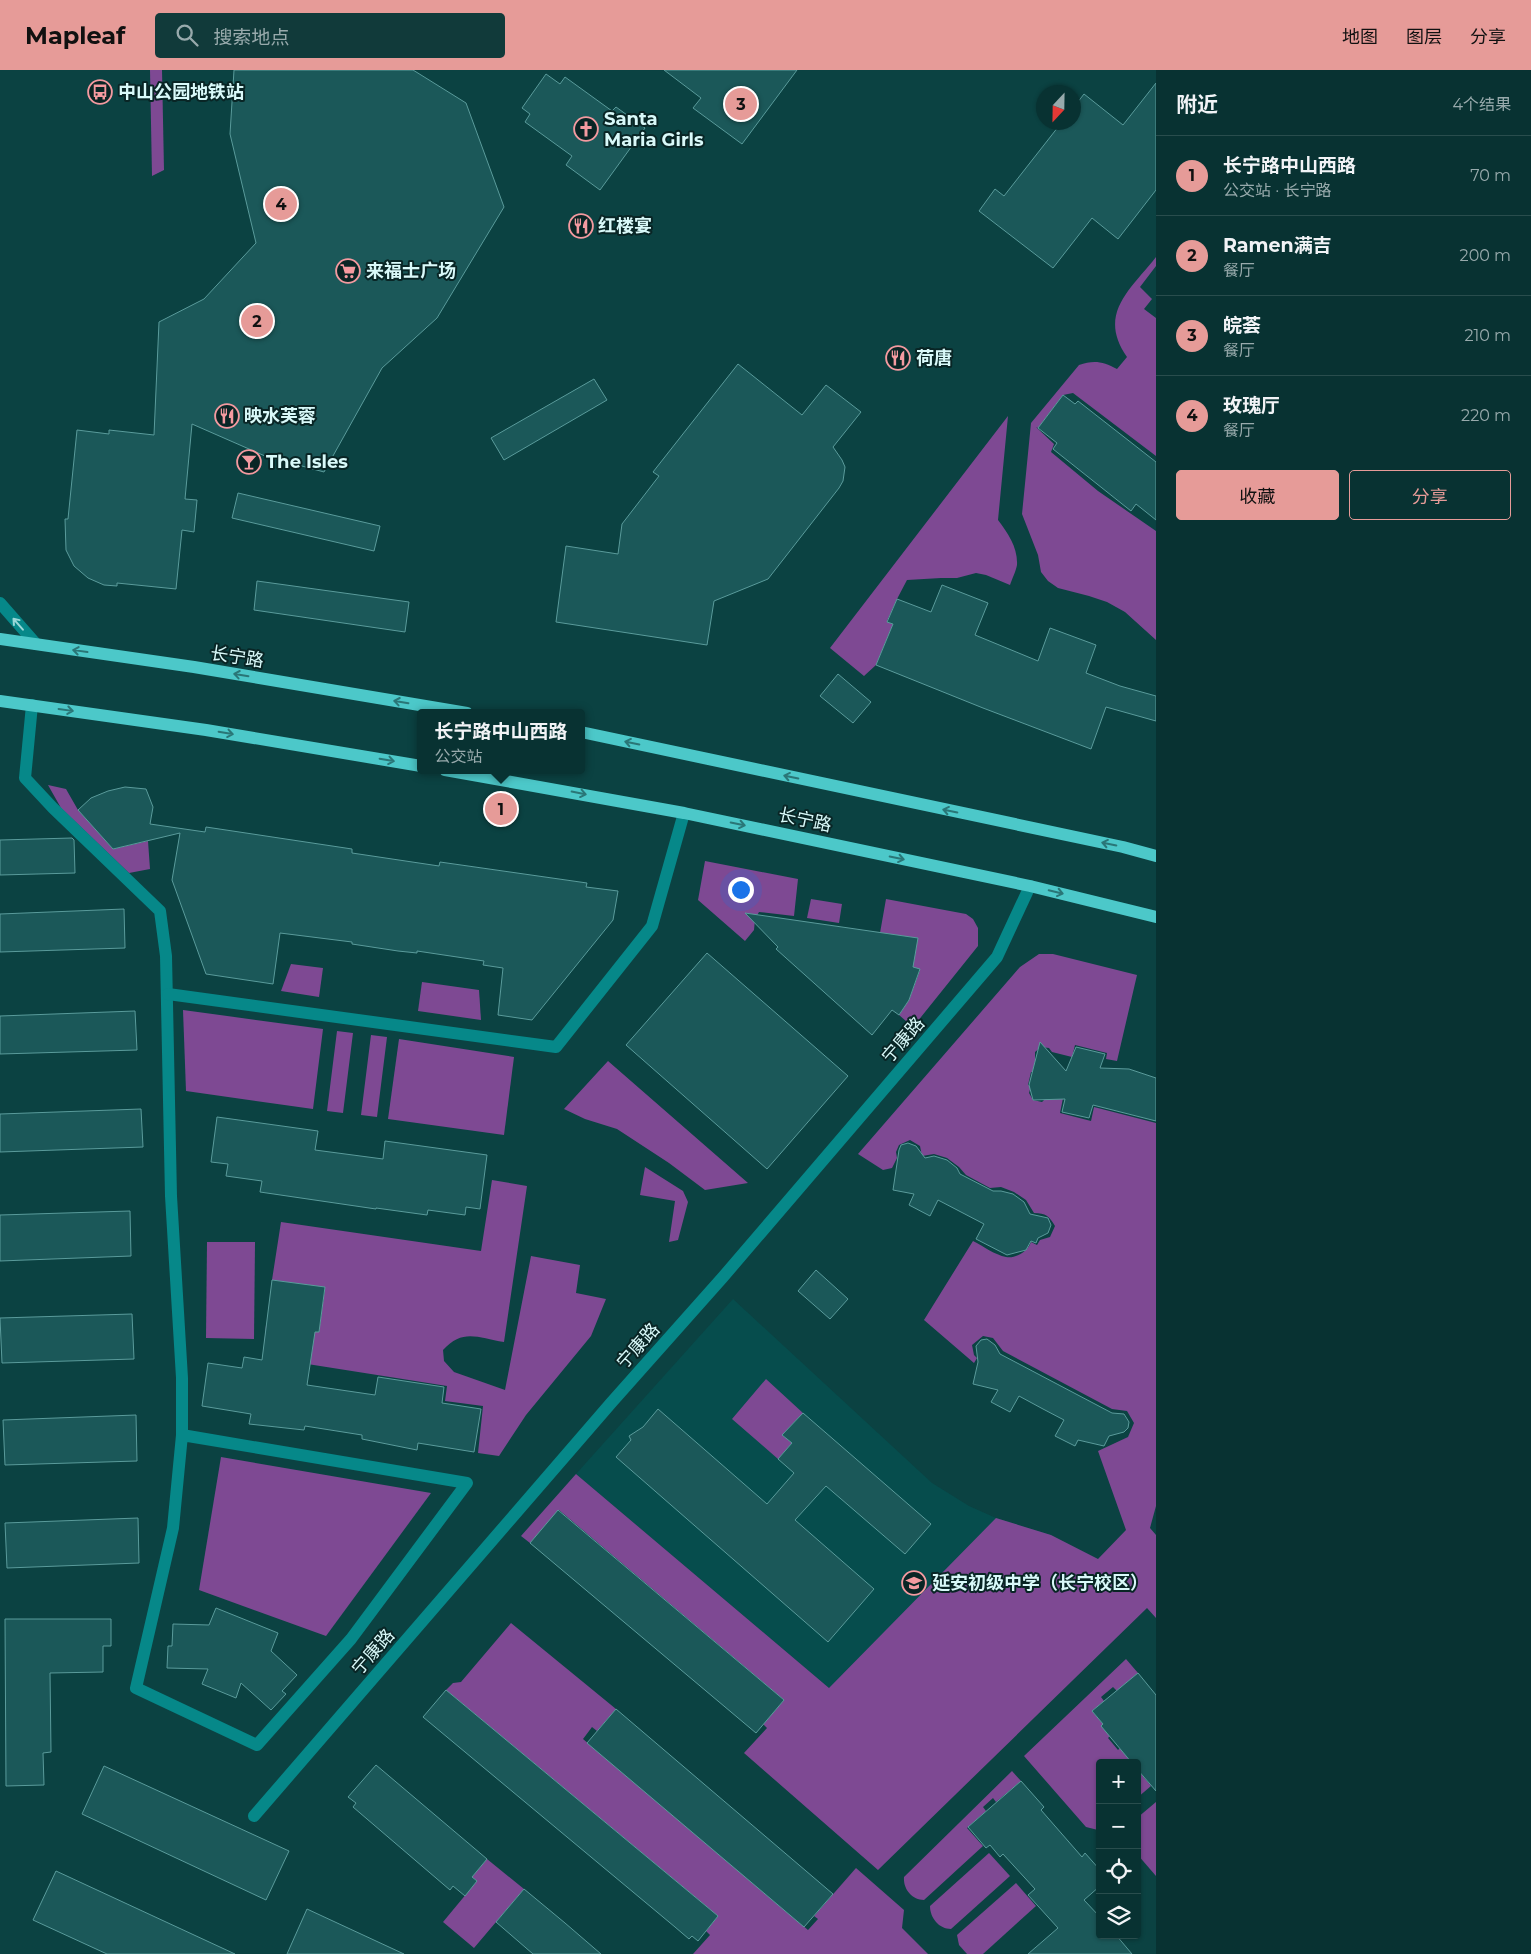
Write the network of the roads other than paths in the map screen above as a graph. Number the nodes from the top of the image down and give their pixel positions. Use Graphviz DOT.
graph roads {
  1 [pos="0,603"];
  2 [pos="0,639"];
  3 [pos="36,644"];
  4 [pos="0,701"];
  5 [pos="32,705"];
  6 [pos="443,709"];
  7 [pos="585,733"];
  8 [pos="417,765"];
  9 [pos="468,774"];
  10 [pos="684,813"];
  11 [pos="1156,856"];
  12 [pos="1030,886"];
  13 [pos="1156,917"];
  14 [pos="168,994"];
  15 [pos="182,1435"];
  16 [pos="254,1816"];
  3 -- 1 [label="street, one-way"];
  2 -- 3 [label="main road, 长宁路"];
  6 -- 3 [label="main road, 长宁路, one-way"];
  4 -- 5 [label="main road"];
  5 -- 8 [label="main road, one-way"];
  5 -- 14 [label="street"];
  11 -- 7 [label="main road, one-way"];
  9 -- 10 [label="main road, 长宁路, one-way"];
  10 -- 12 [label="main road, 长宁路, one-way"];
  10 -- 14 [label="street"];
  12 -- 13 [label="main road, 长宁路, one-way"];
  12 -- 16 [label="street, 宁康路"];
  14 -- 15 [label="street"];
  15 -- 15 [label="street"];
}
